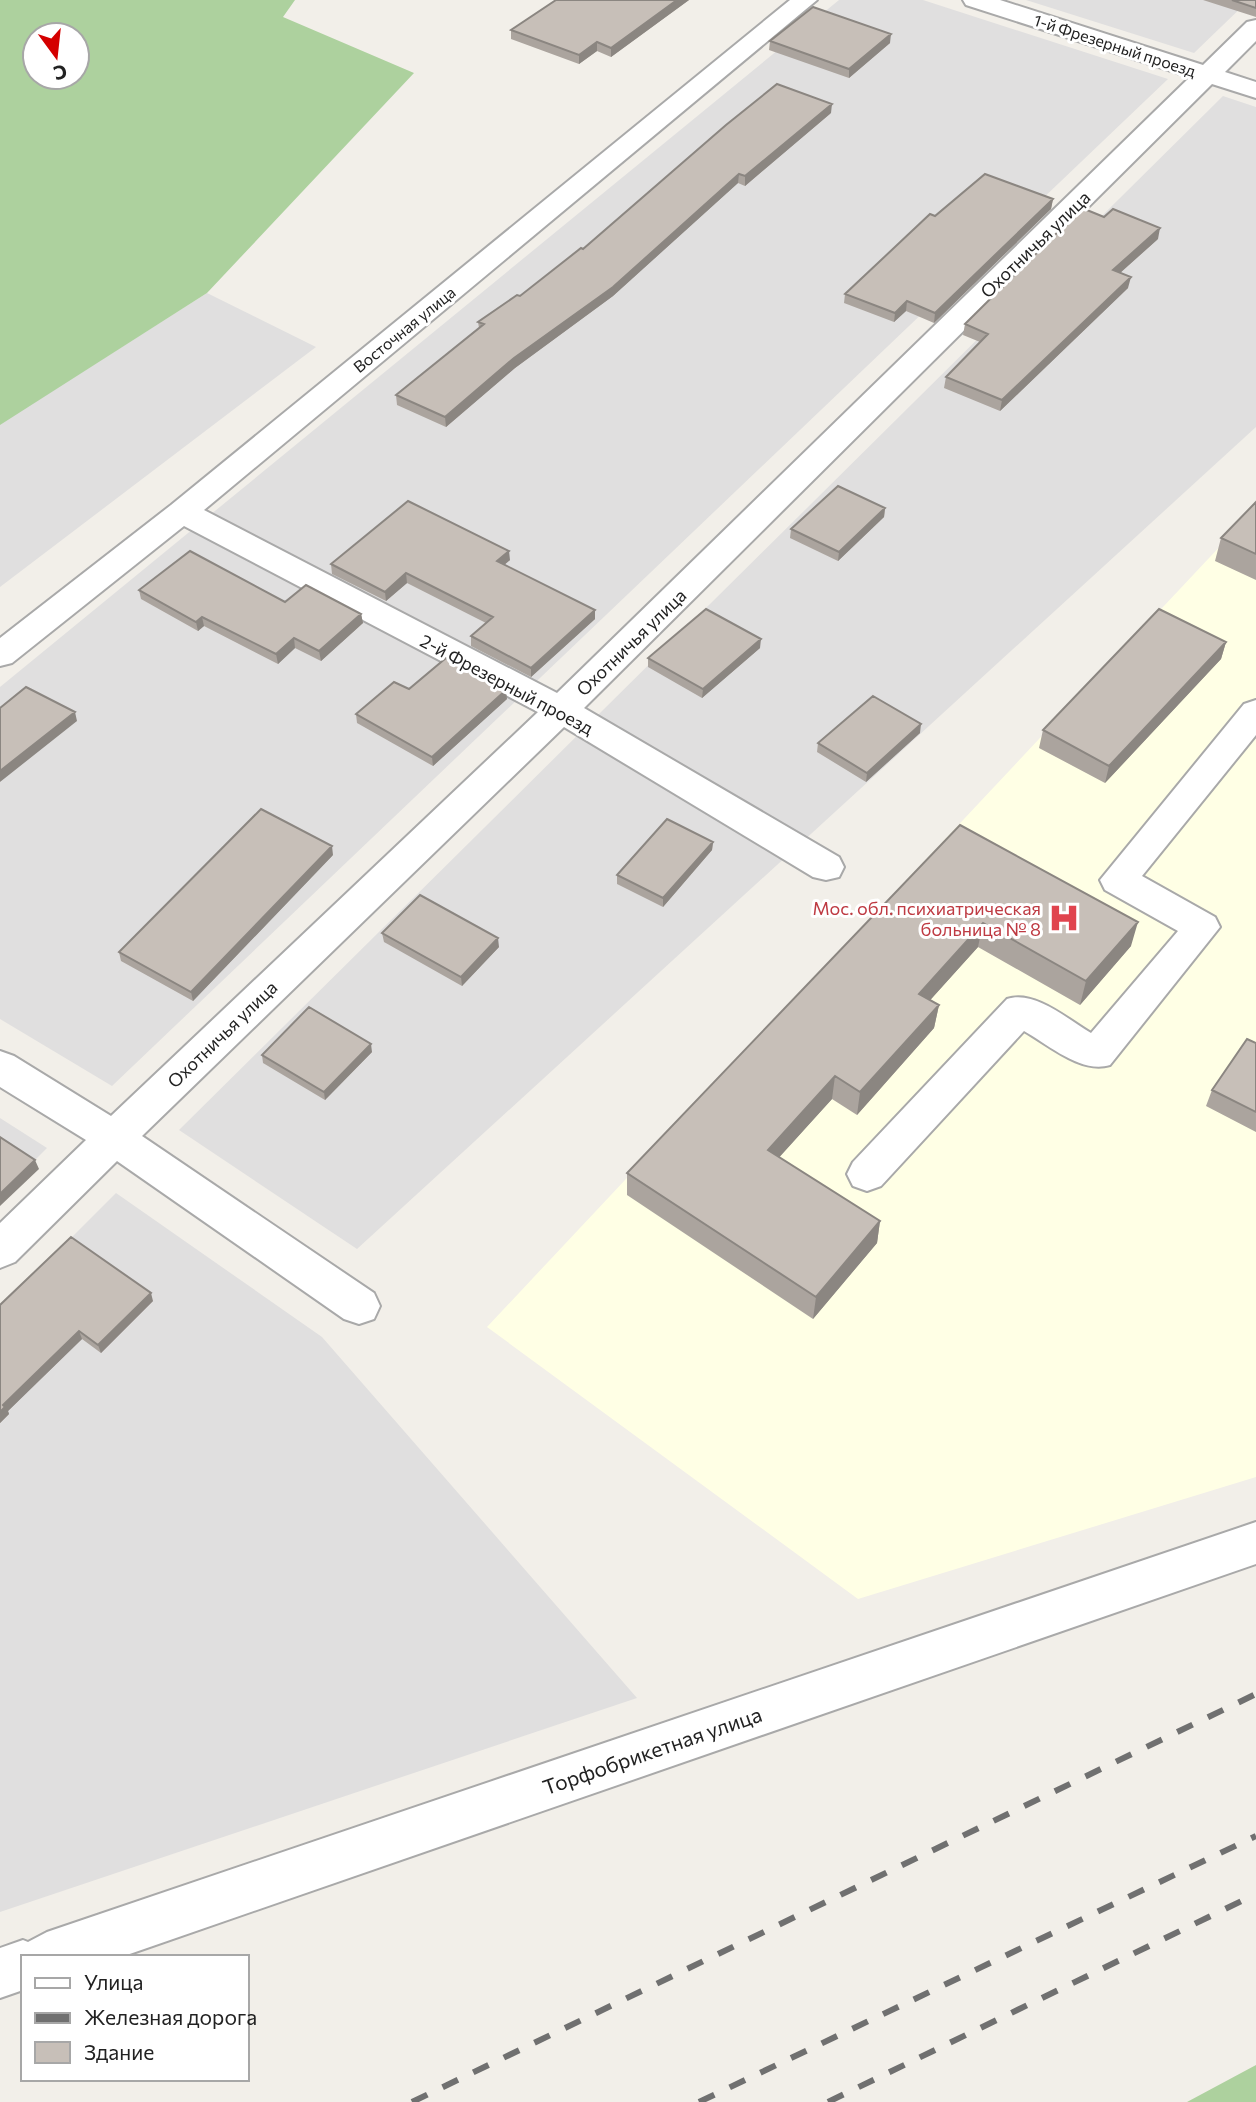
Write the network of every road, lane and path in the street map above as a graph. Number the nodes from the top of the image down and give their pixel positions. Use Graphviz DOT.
graph roads {
  1 [pos="805,0"];
  2 [pos="975,0"];
  3 [pos="1256,27"];
  4 [pos="1209,74"];
  5 [pos="1256,90"];
  6 [pos="182,512"];
  7 [pos="0,655"];
  8 [pos="561,710"];
  9 [pos="1256,712"];
  10 [pos="825,867"];
  11 [pos="0,1067"];
  12 [pos="114,1138"];
  13 [pos="867,1174"];
  14 [pos="0,1250"];
  15 [pos="359,1306"];
  16 [pos="1256,1543"];
  17 [pos="53,1955"];
  18 [pos="21,1966"];
  19 [pos="0,1973"];
  1 -- 6 [label="street, Восточная улица"];
  2 -- 4 [label="street, 1-й Фрезерный проезд"];
  3 -- 4 [label="street, Охотничья улица"];
  4 -- 5 [label="street, 1-й Фрезерный проезд"];
  4 -- 8 [label="street, Охотничья улица"];
  6 -- 7 [label="street, Восточная улица"];
  6 -- 8 [label="street, 2-й Фрезерный проезд"];
  8 -- 10 [label="street, 2-й Фрезерный проезд"];
  8 -- 12 [label="street, Охотничья улица"];
  9 -- 13 [label="street"];
  11 -- 12 [label="street"];
  12 -- 14 [label="street, Охотничья улица"];
  12 -- 15 [label="street"];
  16 -- 17 [label="street, Торфобрикетная улица"];
  18 -- 19 [label="street"];
}
